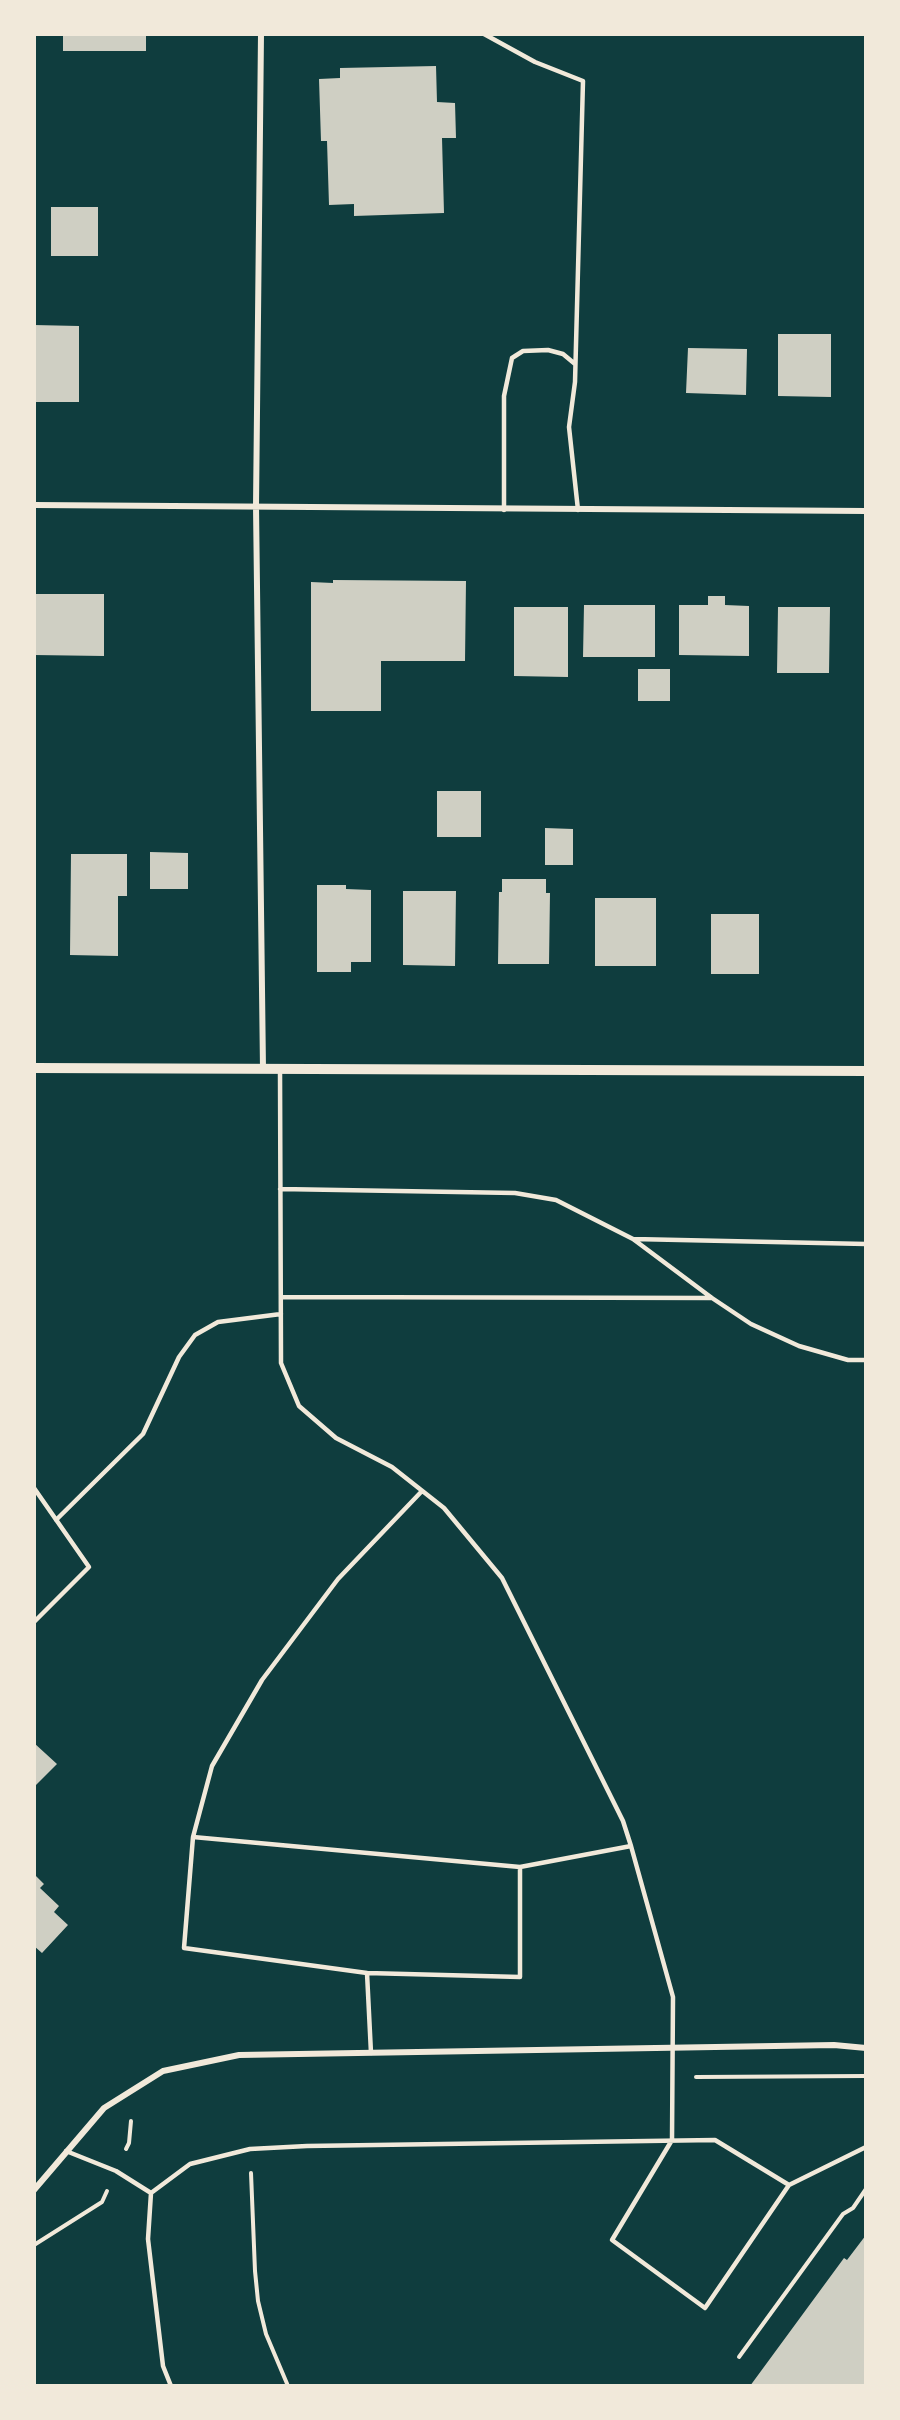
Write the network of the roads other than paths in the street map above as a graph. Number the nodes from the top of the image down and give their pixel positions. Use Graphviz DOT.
graph roads {
  1 [pos="261,34"];
  2 [pos="484,34"];
  3 [pos="575,364"];
  4 [pos="34,505"];
  5 [pos="256,506"];
  6 [pos="504,510"];
  7 [pos="578,510"];
  8 [pos="866,512"];
  9 [pos="34,1068"];
  10 [pos="263,1069"];
  11 [pos="280,1070"];
  12 [pos="866,1071"];
  13 [pos="280,1189"];
  14 [pos="633,1239"];
  15 [pos="866,1244"];
  16 [pos="281,1297"];
  17 [pos="712,1298"];
  18 [pos="281,1314"];
  19 [pos="866,1360"];
  20 [pos="34,1488"];
  21 [pos="422,1491"];
  22 [pos="56,1520"];
  23 [pos="34,1622"];
  24 [pos="193,1837"];
  25 [pos="631,1846"];
  26 [pos="519,1867"];
  27 [pos="367,1973"];
  28 [pos="866,2048"];
  29 [pos="673,2049"];
  30 [pos="371,2053"];
  31 [pos="672,2140"];
  32 [pos="866,2147"];
  33 [pos="66,2151"];
  34 [pos="789,2185"];
  35 [pos="35,2189"];
  36 [pos="152,2193"];
  37 [pos="171,2385"];
  1 -- 5 [label="street"];
  2 -- 3 [label="lane"];
  3 -- 6 [label="lane"];
  3 -- 7 [label="lane"];
  4 -- 5 [label="street"];
  5 -- 6 [label="street"];
  5 -- 10 [label="street"];
  6 -- 7 [label="street"];
  7 -- 8 [label="street"];
  9 -- 10 [label="street"];
  10 -- 11 [label="street"];
  11 -- 12 [label="street"];
  11 -- 13 [label="lane"];
  13 -- 14 [label="lane"];
  13 -- 16 [label="lane"];
  14 -- 15 [label="lane"];
  14 -- 17 [label="lane"];
  16 -- 17 [label="lane"];
  16 -- 18 [label="lane"];
  17 -- 19 [label="lane"];
  18 -- 21 [label="lane"];
  18 -- 22 [label="lane"];
  20 -- 22 [label="lane"];
  21 -- 24 [label="lane"];
  21 -- 25 [label="lane"];
  22 -- 23 [label="lane"];
  24 -- 26 [label="lane"];
  24 -- 27 [label="lane"];
  25 -- 26 [label="lane"];
  25 -- 29 [label="lane"];
  26 -- 27 [label="lane"];
  27 -- 30 [label="lane"];
  28 -- 29 [label="street"];
  29 -- 30 [label="street"];
  29 -- 31 [label="lane"];
  30 -- 33 [label="street"];
  31 -- 34 [label="lane"];
  31 -- 34 [label="lane"];
  31 -- 36 [label="lane"];
  32 -- 34 [label="lane"];
  33 -- 35 [label="street"];
  33 -- 36 [label="lane"];
  36 -- 37 [label="lane"];
}
